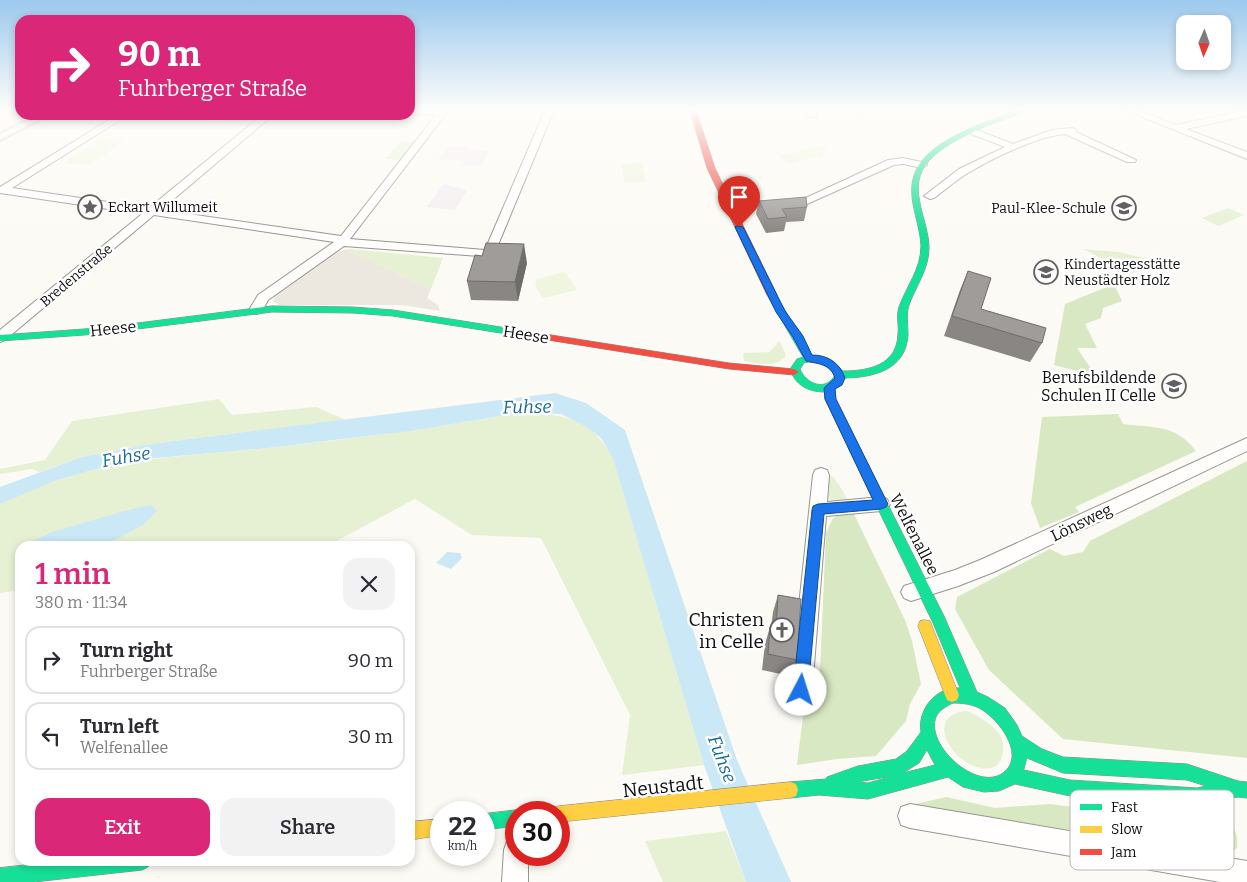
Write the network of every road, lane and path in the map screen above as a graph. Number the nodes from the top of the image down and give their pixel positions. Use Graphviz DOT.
graph roads {
  1 [pos="64,151"];
  2 [pos="225,151"];
  3 [pos="413,151"];
  4 [pos="533,151"];
  5 [pos="704,151"];
  6 [pos="936,151"];
  7 [pos="1004,151"];
  8 [pos="1112,151"];
  9 [pos="1235,151"];
  10 [pos="1247,156"];
  11 [pos="1131,160"];
  12 [pos="922,165"];
  13 [pos="2,189"];
  14 [pos="930,196"];
  15 [pos="803,202"];
  16 [pos="152,212"];
  17 [pos="342,242"];
  18 [pos="256,310"];
  19 [pos="0,338"];
  20 [pos="809,359"];
  21 [pos="794,372"];
  22 [pos="840,374"];
  23 [pos="812,388"];
  24 [pos="830,388"];
  25 [pos="1247,444"];
  26 [pos="821,475"];
  27 [pos="876,504"];
  28 [pos="818,510"];
  29 [pos="893,553"];
  30 [pos="914,592"];
  31 [pos="922,618"];
  32 [pos="801,690"];
  33 [pos="952,695"];
  34 [pos="971,696"];
  35 [pos="928,735"];
  36 [pos="1018,742"];
  37 [pos="949,769"];
  38 [pos="1012,775"];
  39 [pos="819,787"];
  40 [pos="1102,790"];
  41 [pos="1230,790"];
  42 [pos="570,813"];
  43 [pos="910,816"];
  44 [pos="430,828"];
  45 [pos="415,830"];
  46 [pos="1070,844"];
  47 [pos="98,866"];
  48 [pos="516,866"];
  49 [pos="1224,870"];
  50 [pos="1247,874"];
  51 [pos="0,877"];
  52 [pos="515,882"];
  1 -- 13 [label="street"];
  2 -- 16 [label="street, Bredenstraße"];
  3 -- 17 [label="street"];
  4 -- 17 [label="street"];
  5 -- 20 [label="main road"];
  6 -- 12 [label="main road"];
  7 -- 14 [label="street"];
  8 -- 11 [label="street"];
  9 -- 10 [label="street"];
  12 -- 15 [label="street"];
  12 -- 22 [label="main road"];
  13 -- 16 [label="street"];
  16 -- 17 [label="street"];
  16 -- 19 [label="street, Bredenstraße"];
  17 -- 18 [label="street"];
  18 -- 19 [label="main road, Heese"];
  18 -- 21 [label="main road, Heese"];
  20 -- 21 [label="main road"];
  20 -- 22 [label="main road"];
  21 -- 23 [label="main road, Welfenallee"];
  22 -- 24 [label="main road"];
  23 -- 24 [label="main road"];
  23 -- 27 [label="main road, Welfenallee"];
  24 -- 27 [label="main road, Welfenallee"];
  25 -- 30 [label="street, Lönsweg"];
  26 -- 28 [label="street"];
  27 -- 28 [label="street"];
  27 -- 29 [label="main road, Welfenallee"];
  27 -- 30 [label="main road, Welfenallee"];
  28 -- 32 [label="street"];
  30 -- 34 [label="main road, Welfenallee"];
  31 -- 33 [label="main road"];
  33 -- 34 [label="main road"];
  33 -- 35 [label="main road"];
  34 -- 36 [label="main road"];
  35 -- 37 [label="main road"];
  35 -- 39 [label="main road"];
  36 -- 38 [label="main road"];
  36 -- 41 [label="main road"];
  37 -- 38 [label="main road"];
  37 -- 39 [label="main road"];
  38 -- 40 [label="main road"];
  39 -- 42 [label="main road, Neustadt"];
  43 -- 46 [label="street"];
  44 -- 45 [label="main road"];
  47 -- 51 [label="main road"];
  48 -- 52 [label="street"];
  49 -- 50 [label="street"];
}
